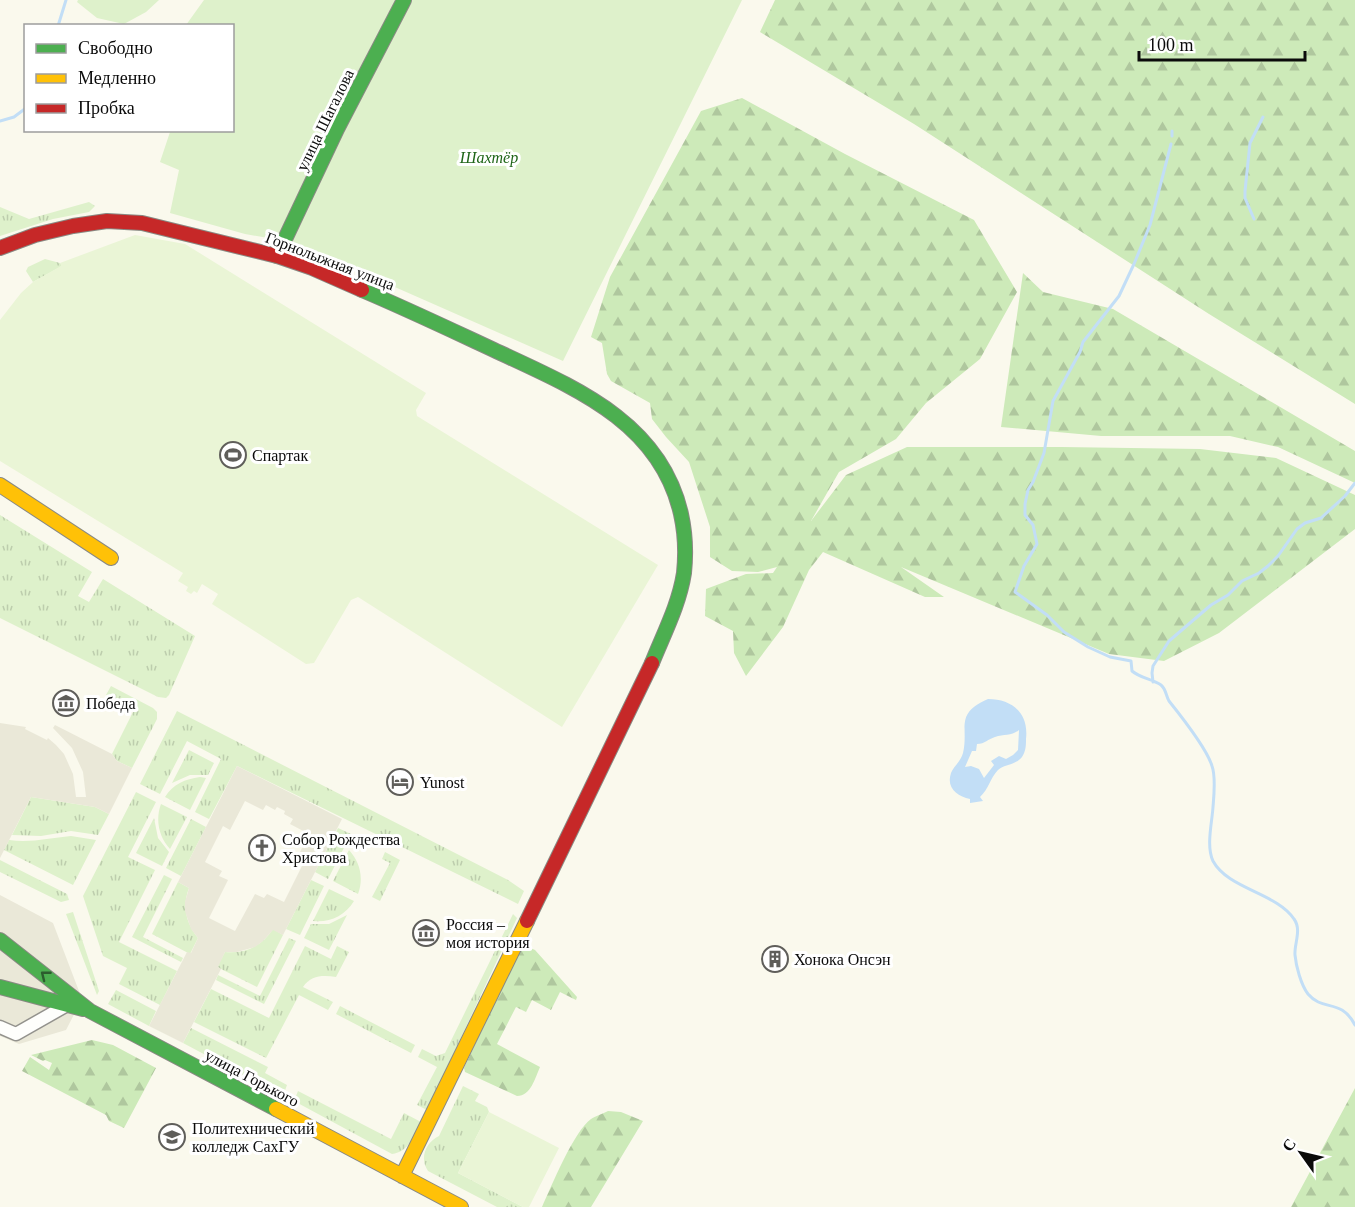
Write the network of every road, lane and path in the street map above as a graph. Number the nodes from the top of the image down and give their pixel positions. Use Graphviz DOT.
graph roads {
  1 [pos="404,0"];
  2 [pos="0,248"];
  3 [pos="277,256"];
  4 [pos="0,485"];
  5 [pos="111,558"];
  6 [pos="0,940"];
  7 [pos="0,987"];
  8 [pos="67,1005"];
  9 [pos="90,1011"];
  10 [pos="0,1027"];
  11 [pos="402,1176"];
  12 [pos="461,1207"];
  1 -- 3 [label="street, улица Шагалова"];
  2 -- 3 [label="street, Горнолыжная улица"];
  3 -- 11 [label="street, Горнолыжная улица"];
  4 -- 5 [label="street"];
  9 -- 6 [label="street, улица Горького, one-way"];
  7 -- 8 [label="street, улица Горького"];
  8 -- 9 [label="street, улица Горького"];
  8 -- 10 [label="street"];
  9 -- 11 [label="street, улица Горького"];
  11 -- 12 [label="street, улица Горького"];
}
